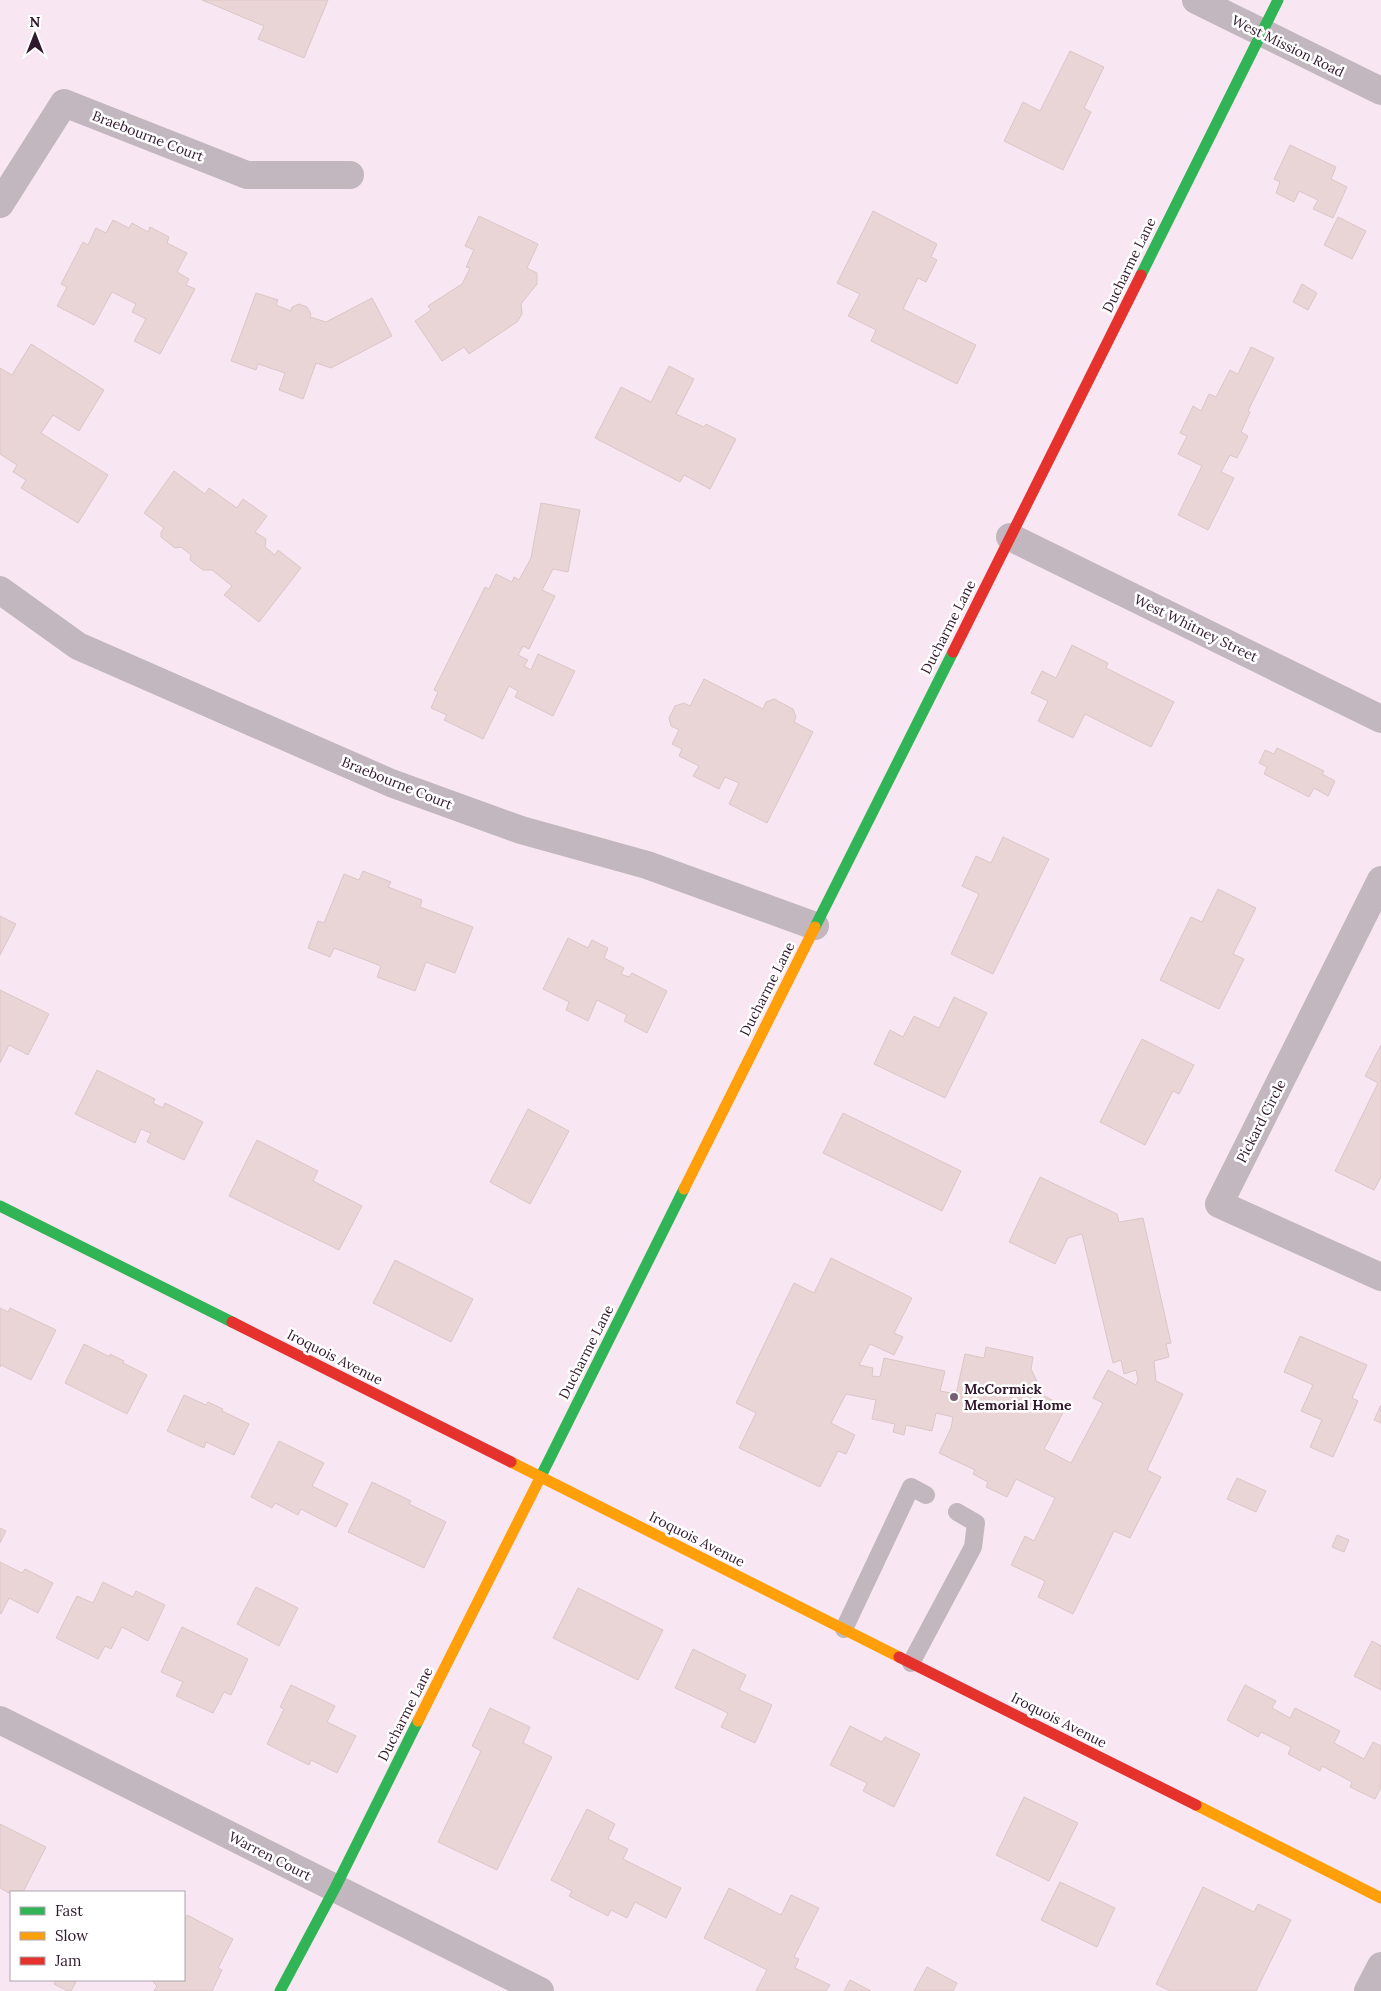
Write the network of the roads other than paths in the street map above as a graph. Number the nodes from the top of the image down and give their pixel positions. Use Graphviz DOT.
graph roads {
  1 [pos="1196,0"];
  2 [pos="1278,0"];
  3 [pos="1262,32"];
  4 [pos="1381,91"];
  5 [pos="350,175"];
  6 [pos="0,204"];
  7 [pos="1010,537"];
  8 [pos="0,590"];
  9 [pos="1381,719"];
  10 [pos="1381,880"];
  11 [pos="815,926"];
  12 [pos="0,1206"];
  13 [pos="1381,1277"];
  14 [pos="540,1477"];
  15 [pos="926,1495"];
  16 [pos="957,1512"];
  17 [pos="844,1629"];
  18 [pos="911,1663"];
  19 [pos="0,1720"];
  20 [pos="335,1888"];
  21 [pos="1381,1898"];
  22 [pos="1381,1966"];
  23 [pos="280,1991"];
  24 [pos="540,1991"];
  25 [pos="1368,1991"];
  1 -- 3 [label="street, West Mission Road"];
  2 -- 3 [label="street, Ducharme Lane"];
  3 -- 4 [label="street, West Mission Road"];
  3 -- 7 [label="street, Ducharme Lane"];
  5 -- 6 [label="street, Braebourne Court"];
  7 -- 9 [label="street, West Whitney Street"];
  7 -- 11 [label="street, Ducharme Lane"];
  8 -- 11 [label="street, Braebourne Court"];
  10 -- 13 [label="street, Pickard Circle"];
  11 -- 14 [label="street, Ducharme Lane"];
  12 -- 14 [label="street, Iroquois Avenue"];
  14 -- 17 [label="street, Iroquois Avenue"];
  14 -- 20 [label="street, Ducharme Lane"];
  15 -- 17 [label="lane"];
  16 -- 18 [label="lane"];
  17 -- 18 [label="street, Iroquois Avenue"];
  18 -- 21 [label="street, Iroquois Avenue"];
  19 -- 20 [label="street, Warren Court"];
  20 -- 23 [label="street, Ducharme Lane"];
  20 -- 24 [label="street, Warren Court"];
  22 -- 25 [label="street"];
}
